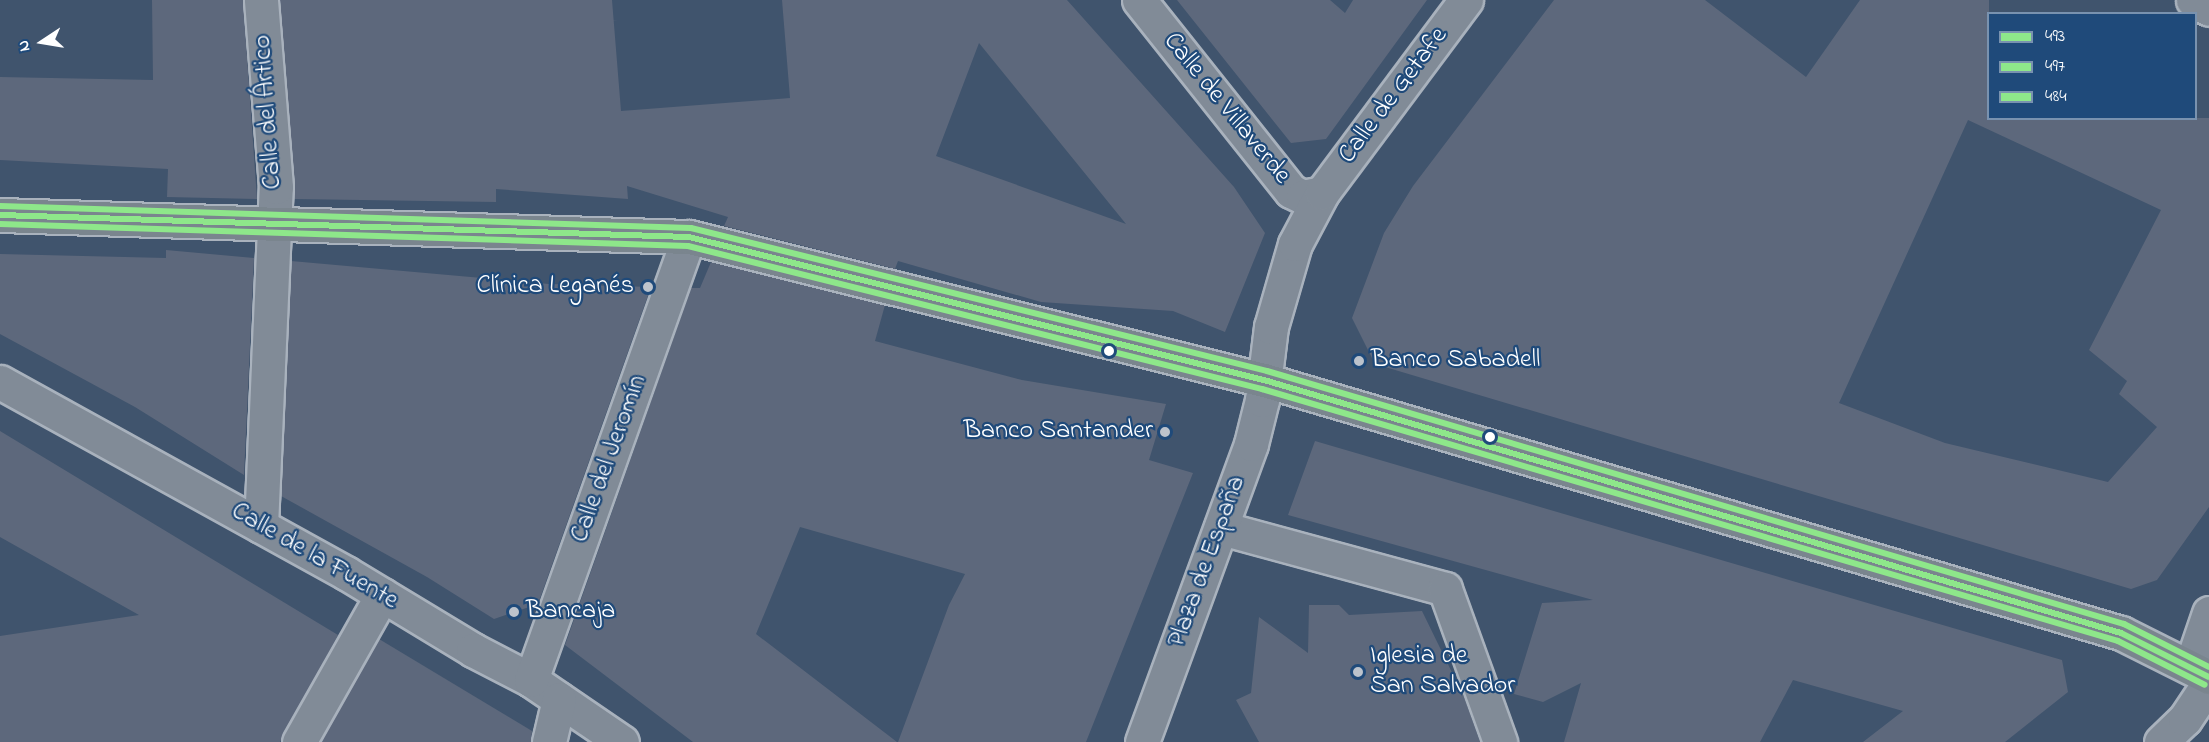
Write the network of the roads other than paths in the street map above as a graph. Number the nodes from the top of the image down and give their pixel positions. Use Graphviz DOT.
graph roads {
  1 [pos="261,0"];
  2 [pos="1139,0"];
  3 [pos="1466,0"];
  4 [pos="2193,0"];
  5 [pos="2209,9"];
  6 [pos="1323,193"];
  7 [pos="0,215"];
  8 [pos="274,224"];
  9 [pos="689,237"];
  10 [pos="1264,380"];
  11 [pos="0,382"];
  12 [pos="261,526"];
  13 [pos="1221,528"];
  14 [pos="382,595"];
  15 [pos="2209,614"];
  16 [pos="2203,676"];
  17 [pos="531,680"];
  18 [pos="559,699"];
  19 [pos="299,742"];
  20 [pos="549,742"];
  21 [pos="622,742"];
  22 [pos="1142,742"];
  23 [pos="1500,742"];
  24 [pos="2161,742"];
  1 -- 8 [label="street, Calle del Ártico"];
  2 -- 6 [label="street, Calle de Villaverde"];
  3 -- 6 [label="street, Calle de Getafe"];
  4 -- 5 [label="street"];
  6 -- 10 [label="street, Calle de Getafe"];
  7 -- 8 [label="highway"];
  8 -- 9 [label="highway"];
  8 -- 12 [label="street, Calle del Ártico"];
  9 -- 10 [label="highway"];
  9 -- 17 [label="street, Calle del Jeromín"];
  10 -- 13 [label="street, Plaza de España"];
  10 -- 16 [label="highway"];
  11 -- 12 [label="street, Calle de la Fuente"];
  12 -- 14 [label="street, Calle de la Fuente"];
  13 -- 22 [label="street, Plaza de España"];
  13 -- 23 [label="street"];
  14 -- 17 [label="street, Calle de la Fuente"];
  14 -- 19 [label="street"];
  15 -- 16 [label="street"];
  16 -- 24 [label="street"];
  17 -- 18 [label="street, Calle de la Fuente"];
  18 -- 20 [label="street"];
  18 -- 21 [label="street, Calle de la Fuente"];
}
